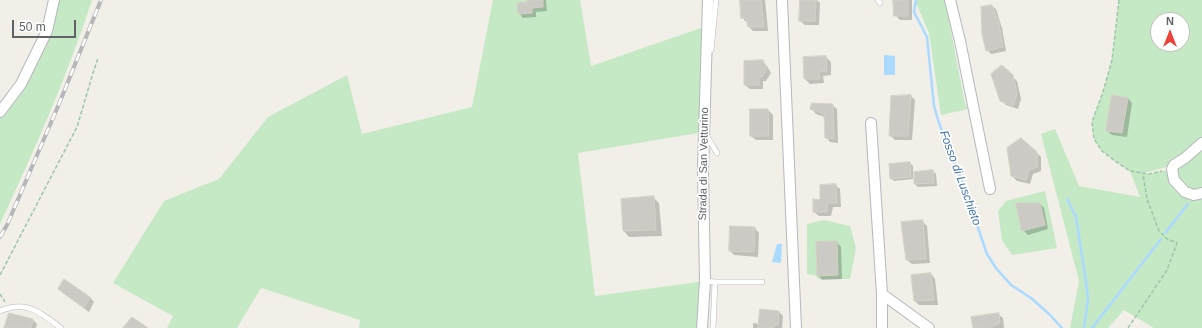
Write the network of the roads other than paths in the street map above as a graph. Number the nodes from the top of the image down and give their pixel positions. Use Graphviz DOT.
graph roads {
  1 [pos="54,0"];
  2 [pos="708,0"];
  3 [pos="716,0"];
  4 [pos="782,0"];
  5 [pos="950,0"];
  6 [pos="0,112"];
  7 [pos="871,123"];
  8 [pos="704,132"];
  9 [pos="1202,143"];
  10 [pos="717,153"];
  11 [pos="990,189"];
  12 [pos="1202,193"];
  13 [pos="704,281"];
  14 [pos="715,282"];
  15 [pos="762,282"];
  16 [pos="882,294"];
  17 [pos="0,311"];
  18 [pos="61,328"];
  19 [pos="702,328"];
  20 [pos="713,328"];
  21 [pos="796,328"];
  22 [pos="882,328"];
  23 [pos="929,328"];
  1 -- 6 [label="street"];
  2 -- 8 [label="street, Strada di San Vetturino"];
  3 -- 8 [label="lane"];
  4 -- 21 [label="street"];
  5 -- 11 [label="street"];
  7 -- 16 [label="street"];
  8 -- 10 [label="lane"];
  8 -- 13 [label="street, Strada di San Vetturino"];
  9 -- 12 [label="street"];
  13 -- 14 [label="lane"];
  13 -- 19 [label="street, Strada di San Vetturino"];
  14 -- 15 [label="lane"];
  14 -- 20 [label="lane"];
  16 -- 22 [label="street"];
  16 -- 23 [label="street"];
  17 -- 18 [label="lane"];
}
